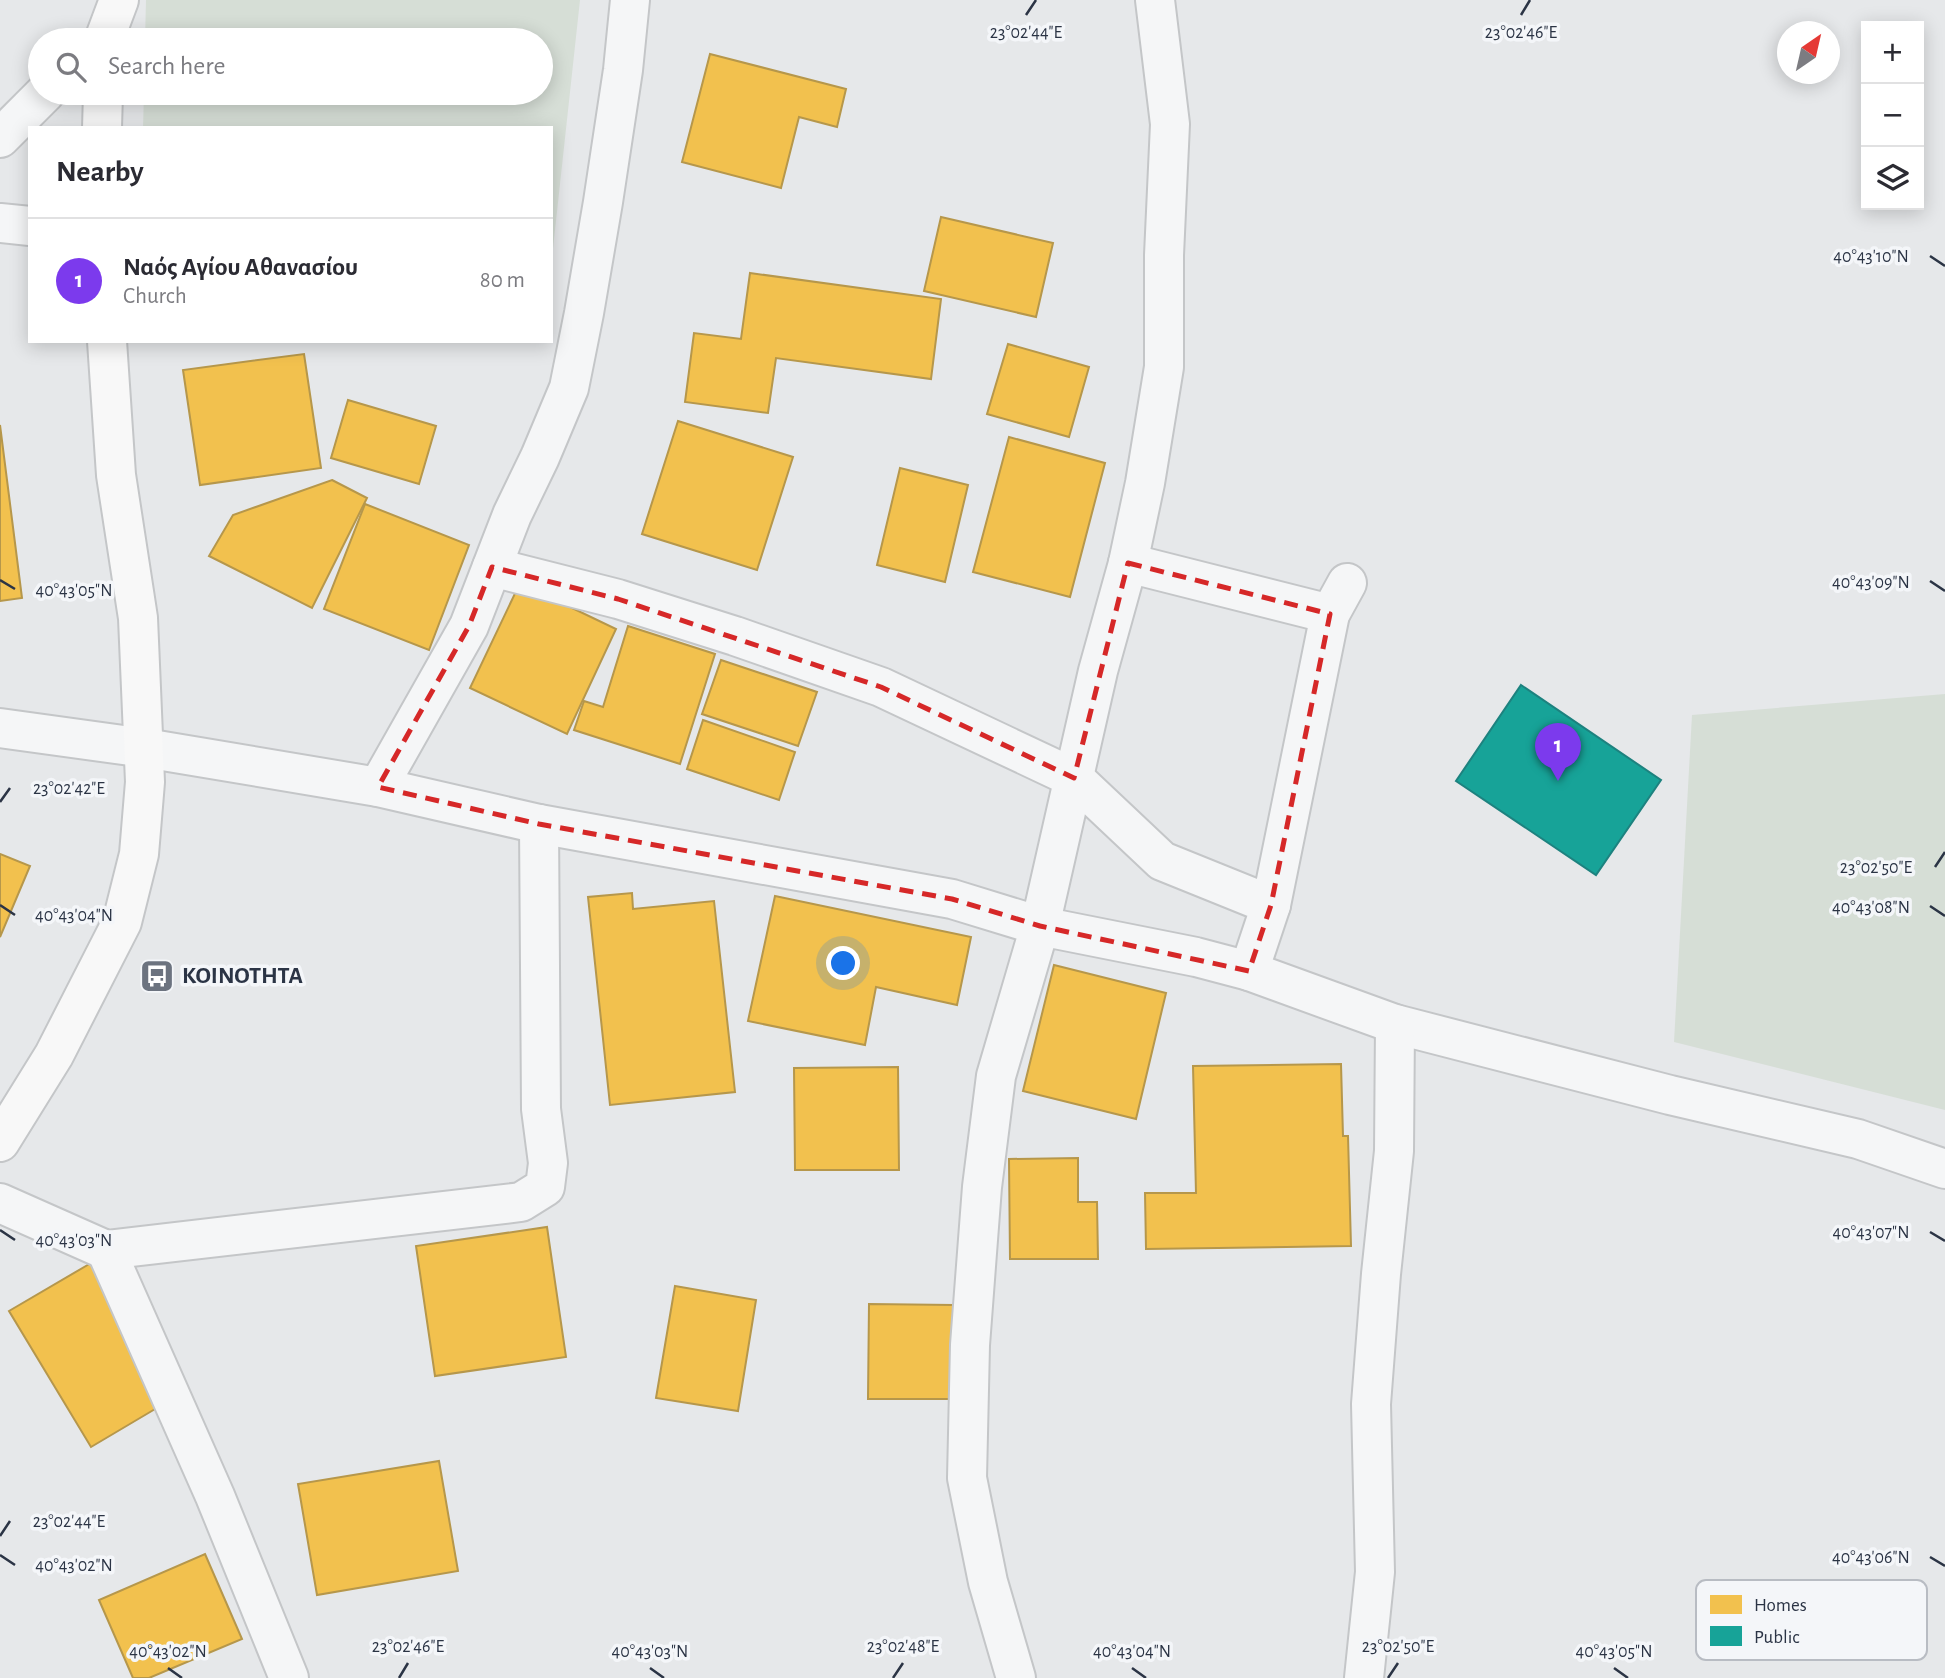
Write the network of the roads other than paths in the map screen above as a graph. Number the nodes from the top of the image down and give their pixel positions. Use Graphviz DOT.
graph roads {
  1 [pos="119,0"];
  2 [pos="629,0"];
  3 [pos="1155,0"];
  4 [pos="107,28"];
  5 [pos="33,105"];
  6 [pos="103,105"];
  7 [pos="102,126"];
  8 [pos="0,138"];
  9 [pos="0,223"];
  10 [pos="28,226"];
  11 [pos="107,343"];
  12 [pos="1128,563"];
  13 [pos="492,567"];
  14 [pos="0,728"];
  15 [pos="145,748"];
  16 [pos="1074,778"];
  17 [pos="378,787"];
  18 [pos="539,824"];
  19 [pos="1271,905"];
  20 [pos="1040,926"];
  21 [pos="1249,971"];
  22 [pos="1395,1024"];
  23 [pos="0,1142"];
  24 [pos="1945,1169"];
  25 [pos="0,1203"];
  26 [pos="106,1250"];
  27 [pos="289,1678"];
  28 [pos="1016,1678"];
  29 [pos="1364,1678"];
  1 -- 4 [label="street"];
  2 -- 13 [label="street"];
  3 -- 12 [label="street"];
  5 -- 8 [label="street"];
  6 -- 7 [label="street"];
  9 -- 10 [label="street"];
  11 -- 15 [label="street"];
  12 -- 16 [label="street"];
  12 -- 19 [label="street"];
  13 -- 16 [label="street"];
  13 -- 17 [label="street"];
  14 -- 15 [label="street"];
  15 -- 17 [label="street"];
  15 -- 23 [label="street"];
  16 -- 19 [label="street"];
  16 -- 20 [label="street"];
  17 -- 18 [label="street"];
  18 -- 20 [label="street"];
  18 -- 26 [label="street"];
  19 -- 21 [label="street"];
  20 -- 21 [label="street"];
  20 -- 28 [label="street"];
  21 -- 22 [label="street"];
  22 -- 24 [label="street"];
  22 -- 29 [label="street"];
  25 -- 26 [label="street"];
  26 -- 27 [label="street"];
}
